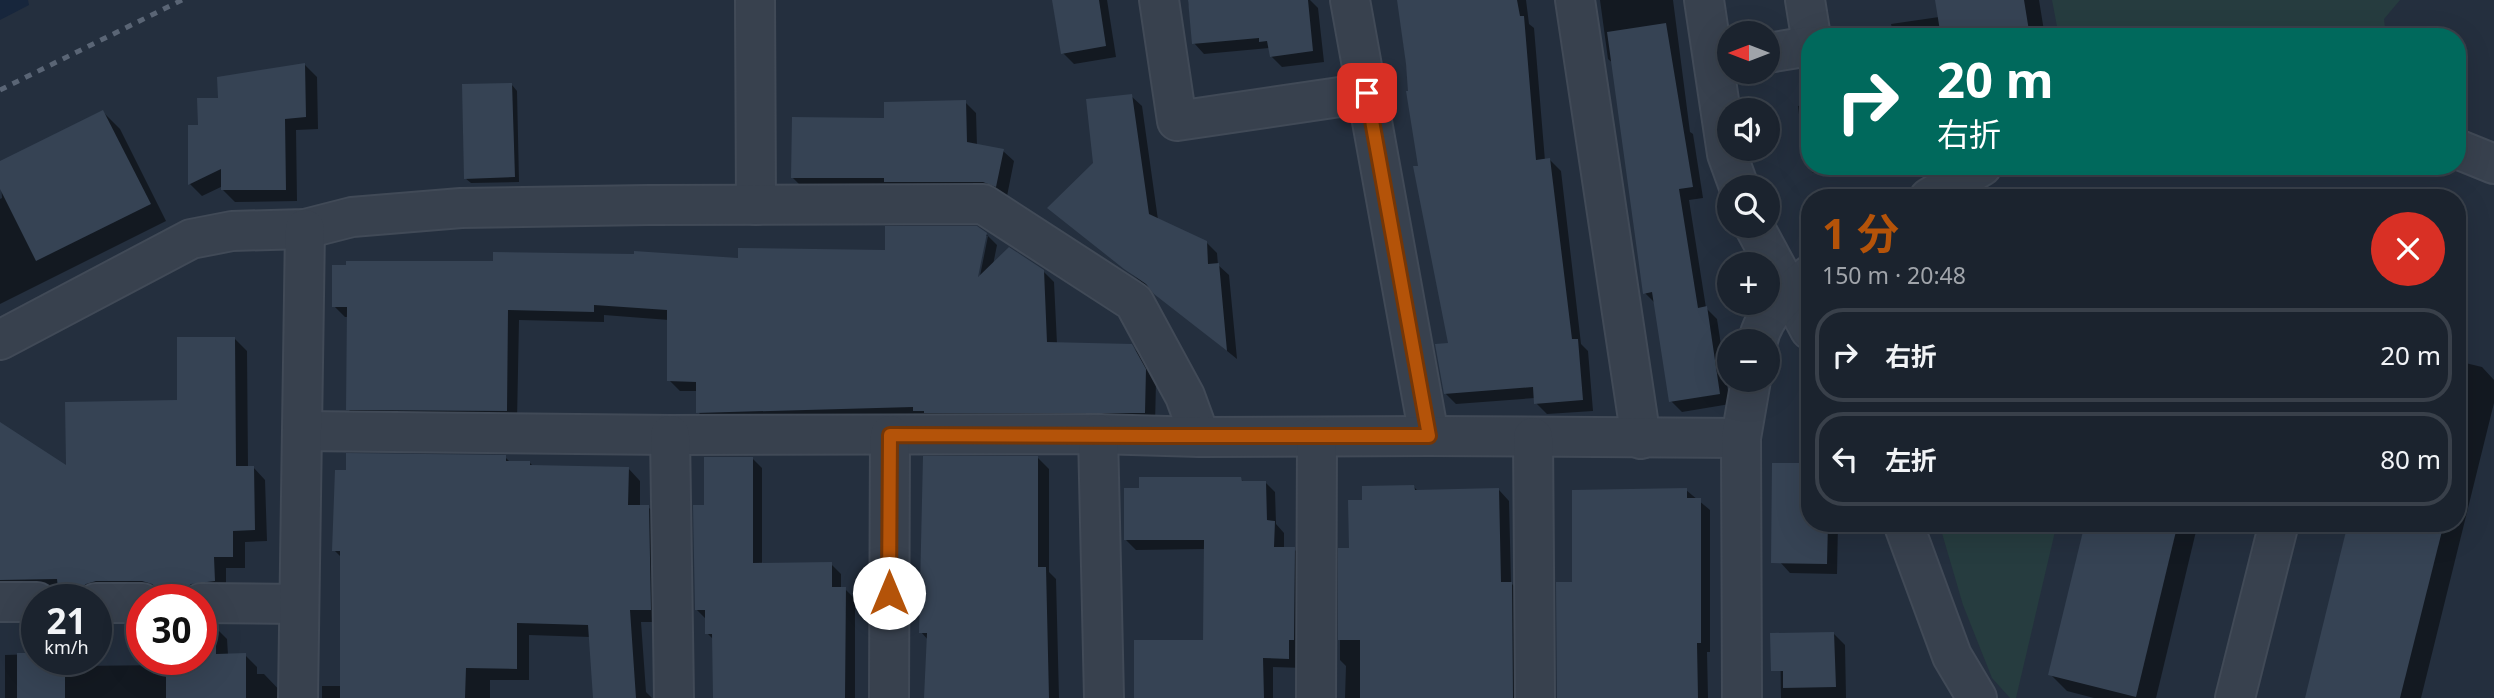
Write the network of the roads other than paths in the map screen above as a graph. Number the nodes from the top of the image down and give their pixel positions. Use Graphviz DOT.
graph roads {
  1 [pos="755,0"];
  2 [pos="1159,0"];
  3 [pos="1350,0"];
  4 [pos="1575,0"];
  5 [pos="1704,0"];
  6 [pos="1805,0"];
  7 [pos="1810,28"];
  8 [pos="1717,46"];
  9 [pos="1801,48"];
  10 [pos="1780,51"];
  11 [pos="1723,84"];
  12 [pos="1367,93"];
  13 [pos="2466,153"];
  14 [pos="2494,164"];
  15 [pos="1735,175"];
  16 [pos="1976,180"];
  17 [pos="1952,189"];
  18 [pos="756,205"];
  19 [pos="305,229"];
  20 [pos="1763,238"];
  21 [pos="1799,284"];
  22 [pos="1760,329"];
  23 [pos="0,340"];
  24 [pos="1749,392"];
  25 [pos="302,430"];
  26 [pos="1098,434"];
  27 [pos="670,435"];
  28 [pos="890,435"];
  29 [pos="1429,436"];
  30 [pos="1200,437"];
  31 [pos="1317,437"];
  32 [pos="1533,437"];
  33 [pos="1641,439"];
  34 [pos="1741,439"];
  35 [pos="1906,532"];
  36 [pos="2277,532"];
  37 [pos="0,602"];
  38 [pos="21,602"];
  39 [pos="217,603"];
  40 [pos="299,604"];
  41 [pos="298,698"];
  42 [pos="674,698"];
  43 [pos="889,698"];
  44 [pos="1104,698"];
  45 [pos="1316,698"];
  46 [pos="1535,698"];
  47 [pos="1742,698"];
  48 [pos="1977,698"];
  49 [pos="2235,698"];
  1 -- 18 [label="street"];
  2 -- 12 [label="street"];
  3 -- 12 [label="street"];
  4 -- 33 [label="street"];
  5 -- 8 [label="street"];
  6 -- 7 [label="street"];
  9 -- 10 [label="street"];
  11 -- 15 [label="street"];
  12 -- 29 [label="street"];
  13 -- 14 [label="street"];
  16 -- 17 [label="street"];
  18 -- 19 [label="street"];
  18 -- 30 [label="street"];
  19 -- 23 [label="street"];
  19 -- 25 [label="street"];
  20 -- 21 [label="street"];
  21 -- 22 [label="street"];
  24 -- 34 [label="street"];
  25 -- 27 [label="street"];
  25 -- 40 [label="street"];
  26 -- 28 [label="street"];
  26 -- 30 [label="street"];
  26 -- 44 [label="street"];
  27 -- 28 [label="street"];
  27 -- 42 [label="street"];
  28 -- 43 [label="street"];
  29 -- 31 [label="street"];
  29 -- 32 [label="street"];
  30 -- 31 [label="street"];
  31 -- 45 [label="street"];
  32 -- 33 [label="street"];
  32 -- 46 [label="street"];
  33 -- 34 [label="street"];
  34 -- 47 [label="street"];
  35 -- 48 [label="street"];
  36 -- 49 [label="street"];
  37 -- 38 [label="street"];
  39 -- 40 [label="street"];
  40 -- 41 [label="street"];
}
